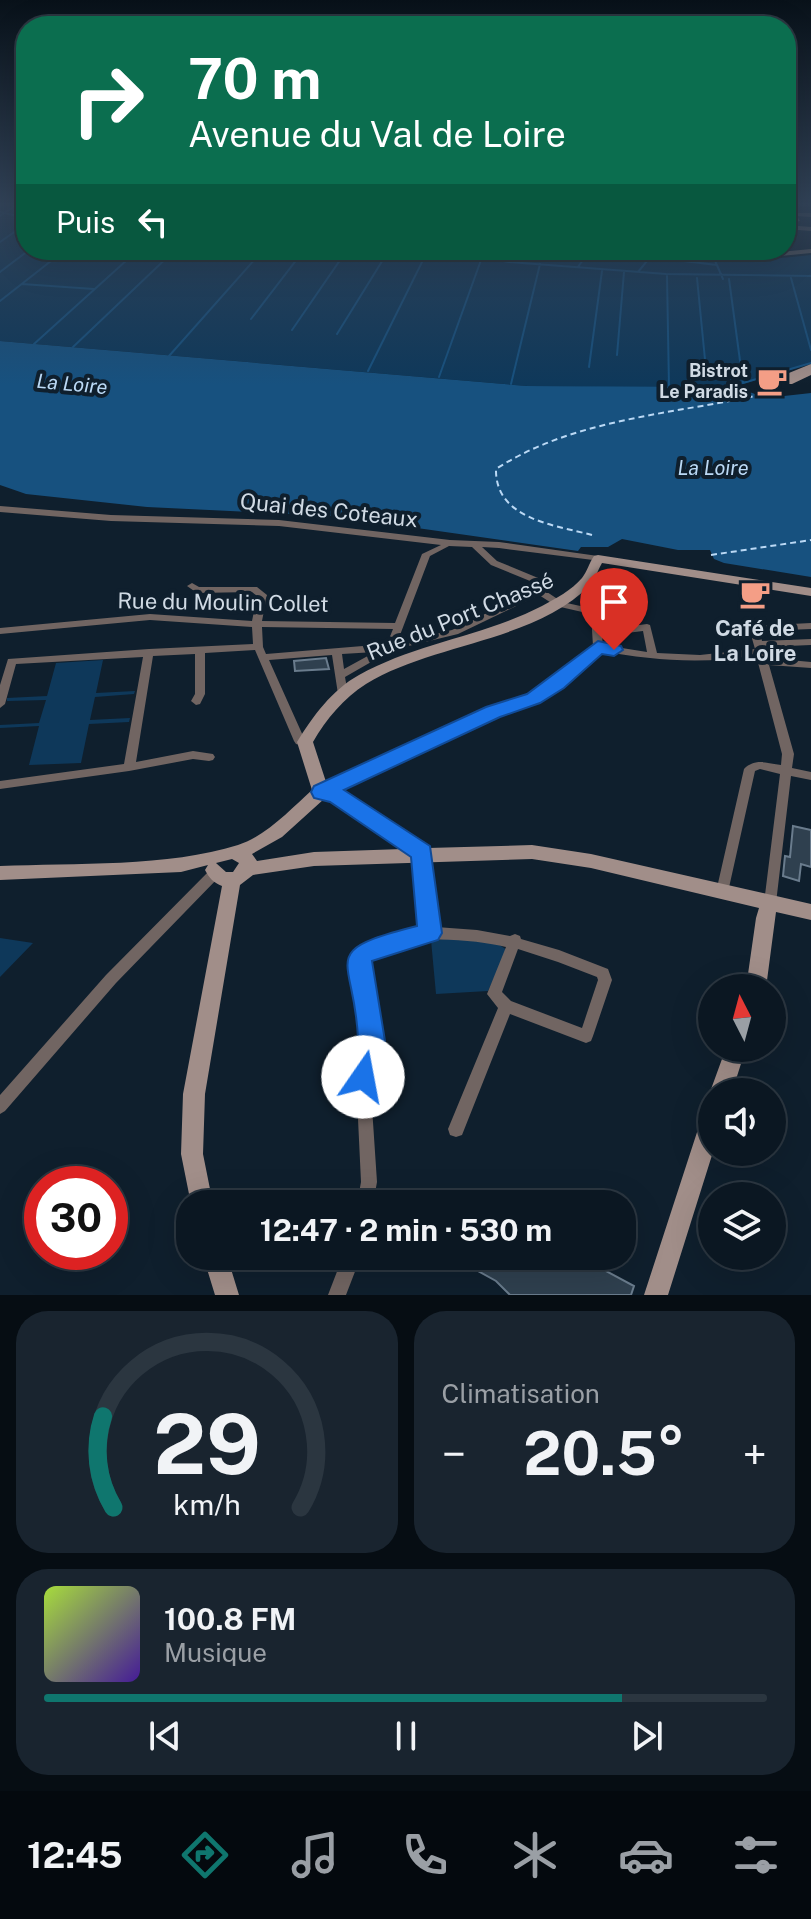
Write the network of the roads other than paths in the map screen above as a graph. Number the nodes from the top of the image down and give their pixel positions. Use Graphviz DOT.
graph roads {
  1 [pos="0,509"];
  2 [pos="450,543"];
  3 [pos="475,545"];
  4 [pos="598,559"];
  5 [pos="192,586"];
  6 [pos="539,589"];
  7 [pos="811,592"];
  8 [pos="559,604"];
  9 [pos="257,624"];
  10 [pos="397,626"];
  11 [pos="811,626"];
  12 [pos="0,631"];
  13 [pos="598,634"];
  14 [pos="811,642"];
  15 [pos="794,643"];
  16 [pos="391,647"];
  17 [pos="598,647"];
  18 [pos="200,651"];
  19 [pos="336,651"];
  20 [pos="149,652"];
  21 [pos="261,652"];
  22 [pos="762,652"];
  23 [pos="653,657"];
  24 [pos="807,664"];
  25 [pos="340,676"];
  26 [pos="343,694"];
  27 [pos="196,701"];
  28 [pos="0,704"];
  29 [pos="305,742"];
  30 [pos="209,757"];
  31 [pos="129,767"];
  32 [pos="786,770"];
  33 [pos="811,776"];
  34 [pos="0,785"];
  35 [pos="321,792"];
  36 [pos="422,853"];
  37 [pos="231,867"];
  38 [pos="0,873"];
  39 [pos="722,892"];
  40 [pos="770,903"];
  41 [pos="811,912"];
  42 [pos="430,933"];
  43 [pos="515,940"];
  44 [pos="758,974"];
  45 [pos="506,1006"];
  46 [pos="0,1106"];
  47 [pos="456,1129"];
  48 [pos="698,1164"];
  49 [pos="199,1190"];
  50 [pos="368,1190"];
  51 [pos="219,1270"];
  52 [pos="347,1270"];
  53 [pos="227,1295"];
  54 [pos="337,1295"];
  55 [pos="656,1295"];
  1 -- 2 [label="street, Quai des Coteaux"];
  2 -- 3 [label="street, Quai des Coteaux"];
  2 -- 10 [label="street"];
  3 -- 4 [label="street, Quai des Coteaux"];
  3 -- 6 [label="street"];
  4 -- 7 [label="street, Quai des Coteaux"];
  4 -- 8 [label="street, Rue du Port Chassé"];
  5 -- 9 [label="street"];
  6 -- 8 [label="street"];
  6 -- 16 [label="street"];
  8 -- 13 [label="street"];
  8 -- 26 [label="street, Rue du Port Chassé"];
  9 -- 10 [label="street, Rue du Moulin Collet"];
  9 -- 12 [label="street, Rue du Moulin Collet"];
  9 -- 21 [label="street"];
  10 -- 16 [label="street"];
  11 -- 22 [label="street"];
  13 -- 17 [label="street"];
  13 -- 23 [label="street"];
  14 -- 15 [label="street"];
  15 -- 22 [label="street"];
  15 -- 24 [label="street"];
  16 -- 19 [label="street"];
  16 -- 25 [label="street"];
  17 -- 23 [label="street"];
  17 -- 35 [label="street"];
  18 -- 20 [label="street"];
  18 -- 21 [label="street"];
  18 -- 27 [label="street"];
  19 -- 21 [label="street"];
  19 -- 25 [label="street"];
  20 -- 28 [label="street"];
  20 -- 31 [label="street"];
  21 -- 29 [label="street"];
  22 -- 23 [label="street"];
  22 -- 24 [label="street"];
  22 -- 32 [label="street"];
  25 -- 26 [label="street"];
  26 -- 29 [label="street, Rue du Port Chassé"];
  29 -- 35 [label="street"];
  30 -- 31 [label="street"];
  31 -- 34 [label="street"];
  32 -- 33 [label="street"];
  32 -- 39 [label="street"];
  32 -- 40 [label="street"];
  35 -- 36 [label="street"];
  35 -- 37 [label="street"];
  36 -- 37 [label="street"];
  36 -- 39 [label="street"];
  36 -- 42 [label="street"];
  37 -- 38 [label="street"];
  37 -- 46 [label="street"];
  37 -- 49 [label="street"];
  39 -- 40 [label="street"];
  40 -- 41 [label="street"];
  40 -- 44 [label="street"];
  42 -- 43 [label="street"];
  42 -- 50 [label="street"];
  43 -- 45 [label="street"];
  43 -- 45 [label="street"];
  45 -- 47 [label="street"];
  48 -- 55 [label="street"];
  51 -- 53 [label="street"];
  52 -- 54 [label="street"];
}
